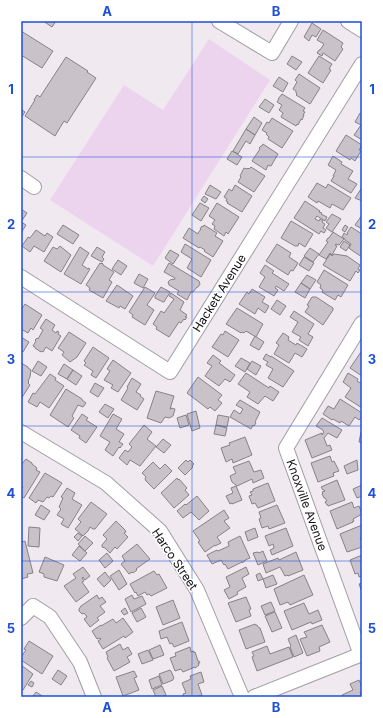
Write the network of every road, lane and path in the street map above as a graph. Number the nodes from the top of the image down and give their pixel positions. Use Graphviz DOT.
graph roads {
  1 [pos="219,21"];
  2 [pos="292,21"];
  3 [pos="348,21"];
  4 [pos="362,30"];
  5 [pos="362,64"];
  6 [pos="21,178"];
  7 [pos="34,187"];
  8 [pos="21,277"];
  9 [pos="362,323"];
  10 [pos="21,432"];
  11 [pos="21,618"];
  12 [pos="361,655"];
  13 [pos="94,697"];
  14 [pos="242,697"];
  15 [pos="254,697"];
  1 -- 2 [label="street"];
  3 -- 4 [label="street"];
  5 -- 8 [label="street, Hackett Avenue"];
  6 -- 7 [label="street"];
  9 -- 12 [label="street, Knoxville Avenue"];
  10 -- 14 [label="street, Harco Street"];
  11 -- 13 [label="street"];
  12 -- 15 [label="street"];
}
